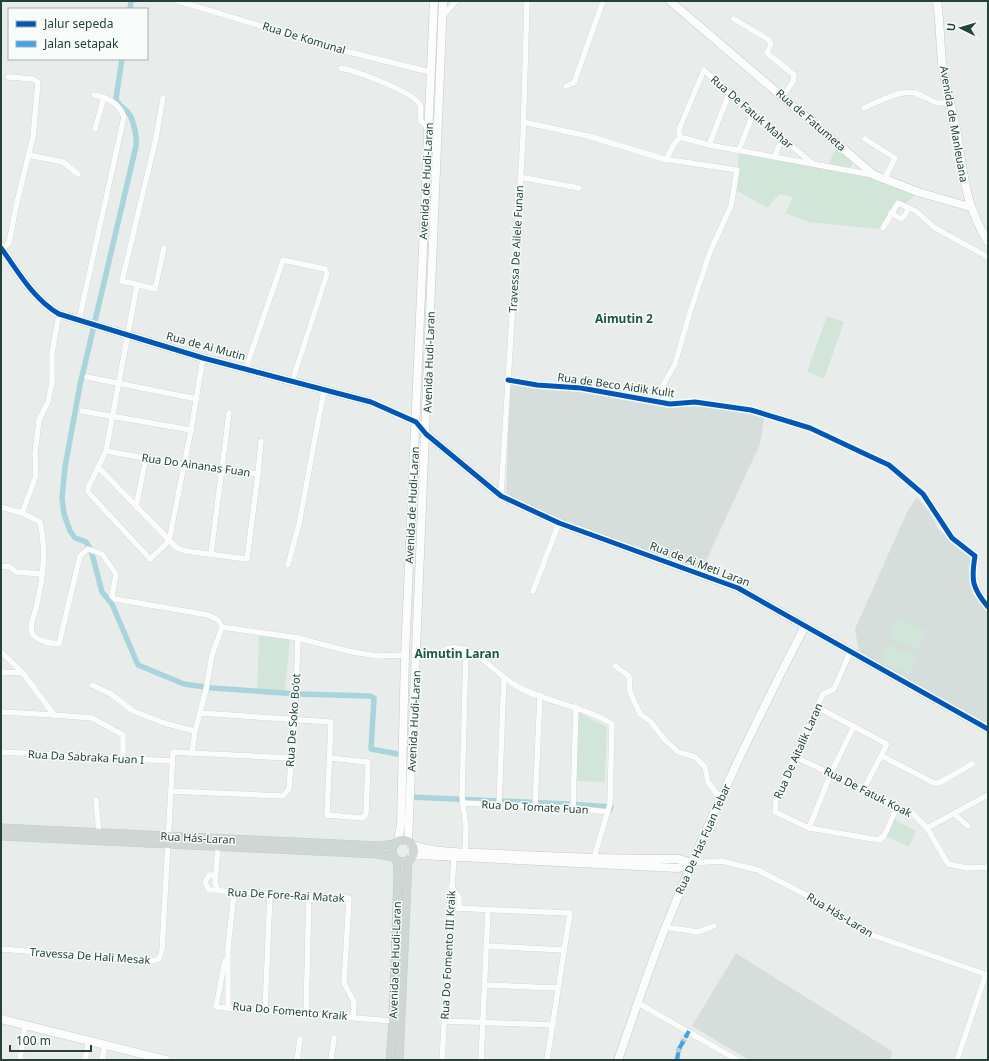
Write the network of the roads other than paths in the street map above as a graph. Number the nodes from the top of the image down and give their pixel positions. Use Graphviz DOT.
graph roads {
  1 [pos="178,1"];
  2 [pos="434,1"];
  3 [pos="443,1"];
  4 [pos="456,1"];
  5 [pos="527,1"];
  6 [pos="603,1"];
  7 [pos="670,1"];
  8 [pos="937,1"];
  9 [pos="442,17"];
  10 [pos="734,19"];
  11 [pos="341,68"];
  12 [pos="430,72"];
  13 [pos="8,77"];
  14 [pos="566,86"];
  15 [pos="729,94"];
  16 [pos="94,95"];
  17 [pos="783,96"];
  18 [pos="104,97"];
  19 [pos="163,98"];
  20 [pos="950,102"];
  21 [pos="864,108"];
  22 [pos="753,114"];
  23 [pos="523,122"];
  24 [pos="428,128"];
  25 [pos="95,129"];
  26 [pos="680,137"];
  27 [pos="782,138"];
  28 [pos="866,139"];
  29 [pos="709,145"];
  30 [pos="739,150"];
  31 [pos="29,155"];
  32 [pos="775,156"];
  33 [pos="666,160"];
  34 [pos="812,163"];
  35 [pos="78,174"];
  36 [pos="874,175"];
  37 [pos="520,178"];
  38 [pos="885,178"];
  39 [pos="579,188"];
  40 [pos="970,207"];
  41 [pos="908,208"];
  42 [pos="891,213"];
  43 [pos="883,228"];
  44 [pos="988,242"];
  45 [pos="1,248"];
  46 [pos="164,248"];
  47 [pos="988,256"];
  48 [pos="137,285"];
  49 [pos="59,314"];
  50 [pos="79,320"];
  51 [pos="128,334"];
  52 [pos="203,358"];
  53 [pos="246,368"];
  54 [pos="87,377"];
  55 [pos="508,380"];
  56 [pos="292,382"];
  57 [pos="119,384"];
  58 [pos="324,390"];
  59 [pos="196,399"];
  60 [pos="670,404"];
  61 [pos="82,411"];
  62 [pos="229,413"];
  63 [pos="113,416"];
  64 [pos="416,422"];
  65 [pos="191,430"];
  66 [pos="426,434"];
  67 [pos="261,441"];
  68 [pos="106,450"];
  69 [pos="146,458"];
  70 [pos="184,465"];
  71 [pos="98,467"];
  72 [pos="221,469"];
  73 [pos="258,474"];
  74 [pos="501,496"];
  75 [pos="1,507"];
  76 [pos="136,507"];
  77 [pos="22,512"];
  78 [pos="559,522"];
  79 [pos="169,541"];
  80 [pos="211,554"];
  81 [pos="288,565"];
  82 [pos="1,566"];
  83 [pos="42,574"];
  84 [pos="533,591"];
  85 [pos="988,607"];
  86 [pos="805,626"];
  87 [pos="222,627"];
  88 [pos="298,638"];
  89 [pos="466,650"];
  90 [pos="851,650"];
  91 [pos="1,652"];
  92 [pos="405,655"];
  93 [pos="417,657"];
  94 [pos="615,666"];
  95 [pos="1,672"];
  96 [pos="23,673"];
  97 [pos="504,677"];
  98 [pos="92,685"];
  99 [pos="540,695"];
  100 [pos="576,707"];
  101 [pos="817,707"];
  102 [pos="1,712"];
  103 [pos="200,713"];
  104 [pos="54,715"];
  105 [pos="293,720"];
  106 [pos="854,726"];
  107 [pos="988,729"];
  108 [pos="195,731"];
  109 [pos="1,752"];
  110 [pos="192,753"];
  111 [pos="882,756"];
  112 [pos="795,757"];
  113 [pos="290,758"];
  114 [pos="330,758"];
  115 [pos="123,759"];
  116 [pos="171,761"];
  117 [pos="972,764"];
  118 [pos="831,774"];
  119 [pos="864,789"];
  120 [pos="170,791"];
  121 [pos="988,795"];
  122 [pos="720,798"];
  123 [pos="96,800"];
  124 [pos="462,803"];
  125 [pos="499,804"];
  126 [pos="573,805"];
  127 [pos="535,806"];
  128 [pos="897,807"];
  129 [pos="608,812"];
  130 [pos="954,814"];
  131 [pos="968,826"];
  132 [pos="1,828"];
  133 [pos="809,828"];
  134 [pos="927,828"];
  135 [pos="99,833"];
  136 [pos="1,836"];
  137 [pos="168,836"];
  138 [pos="396,842"];
  139 [pos="223,844"];
  140 [pos="410,844"];
  141 [pos="168,845"];
  142 [pos="465,852"];
  143 [pos="454,854"];
  144 [pos="396,858"];
  145 [pos="410,858"];
  146 [pos="592,862"];
  147 [pos="692,863"];
  148 [pos="988,867"];
  149 [pos="216,875"];
  150 [pos="451,886"];
  151 [pos="218,890"];
  152 [pos="234,893"];
  153 [pos="270,893"];
  154 [pos="310,895"];
  155 [pos="450,908"];
  156 [pos="459,908"];
  157 [pos="488,910"];
  158 [pos="714,926"];
  159 [pos="665,928"];
  160 [pos="486,946"];
  161 [pos="228,948"];
  162 [pos="1,949"];
  163 [pos="564,950"];
  164 [pos="987,974"];
  165 [pos="484,984"];
  166 [pos="558,988"];
  167 [pos="638,1003"];
  168 [pos="228,1008"];
  169 [pos="265,1011"];
  170 [pos="306,1014"];
  171 [pos="353,1017"];
  172 [pos="1,1019"];
  173 [pos="393,1021"];
  174 [pos="444,1021"];
  175 [pos="483,1023"];
  176 [pos="553,1025"];
  177 [pos="25,1028"];
  178 [pos="334,1038"];
  179 [pos="300,1039"];
  180 [pos="89,1040"];
  181 [pos="105,1044"];
  182 [pos="20,1060"];
  183 [pos="85,1060"];
  184 [pos="102,1060"];
  185 [pos="166,1060"];
  186 [pos="298,1060"];
  187 [pos="331,1060"];
  188 [pos="390,1060"];
  189 [pos="399,1060"];
  190 [pos="442,1060"];
  191 [pos="481,1060"];
  192 [pos="547,1060"];
  193 [pos="618,1060"];
  194 [pos="737,1060"];
  195 [pos="957,1060"];
  1 -- 12 [label="street, Rua De Komunal"];
  2 -- 12 [label="street, Avenida de Hudi-Laran"];
  3 -- 9 [label="street, Avenida Hudi-Laran"];
  4 -- 9 [label="street"];
  5 -- 23 [label="street, Travessa De Ailele Funan"];
  6 -- 14 [label="street"];
  7 -- 17 [label="street, Rua de Fatumeta"];
  8 -- 20 [label="street, Avenida de Manleuana"];
  9 -- 66 [label="street, Avenida Hudi-Laran"];
  10 -- 17 [label="street"];
  11 -- 24 [label="street"];
  12 -- 24 [label="street, Avenida de Hudi-Laran"];
  13 -- 31 [label="street"];
  15 -- 22 [label="street, Rua De Fatuk Mahar"];
  15 -- 26 [label="street, Rua De Fatuk Mahar"];
  15 -- 29 [label="street"];
  16 -- 18 [label="street"];
  17 -- 36 [label="street, Rua de Fatumeta"];
  18 -- 25 [label="street"];
  18 -- 50 [label="street"];
  19 -- 48 [label="street"];
  20 -- 21 [label="street"];
  20 -- 40 [label="street, Avenida de Manleuana"];
  22 -- 27 [label="street, Rua De Fatuk Mahar"];
  22 -- 30 [label="street"];
  23 -- 33 [label="street"];
  23 -- 37 [label="street, Travessa De Ailele Funan"];
  24 -- 64 [label="street, Avenida de Hudi-Laran"];
  26 -- 29 [label="street, Rua De Fatuk Mahar"];
  26 -- 33 [label="street"];
  27 -- 32 [label="street"];
  27 -- 34 [label="street, Rua De Fatuk Mahar"];
  28 -- 38 [label="street"];
  29 -- 30 [label="street, Rua De Fatuk Mahar"];
  30 -- 32 [label="street, Rua De Fatuk Mahar"];
  31 -- 35 [label="street"];
  31 -- 45 [label="street"];
  32 -- 34 [label="street, Rua De Fatuk Mahar"];
  33 -- 60 [label="street"];
  34 -- 36 [label="street, Rua De Fatuk Mahar"];
  36 -- 38 [label="street, Rua de Fatumeta"];
  37 -- 39 [label="street"];
  37 -- 55 [label="street, Travessa De Ailele Funan"];
  38 -- 40 [label="street, Rua de Fatumeta"];
  40 -- 44 [label="street, Avenida de Manleuana"];
  41 -- 42 [label="street"];
  41 -- 42 [label="street"];
  41 -- 47 [label="street"];
  42 -- 43 [label="street"];
  45 -- 49 [label="street, Rua de Ai Mutin"];
  46 -- 48 [label="street"];
  48 -- 51 [label="street"];
  49 -- 50 [label="street, Rua de Ai Mutin"];
  49 -- 77 [label="street"];
  50 -- 51 [label="street, Rua de Ai Mutin"];
  51 -- 52 [label="street, Rua de Ai Mutin"];
  51 -- 57 [label="street"];
  52 -- 53 [label="street, Rua de Ai Mutin"];
  52 -- 59 [label="street"];
  53 -- 56 [label="street, Rua de Ai Mutin"];
  53 -- 56 [label="street"];
  54 -- 57 [label="street"];
  55 -- 60 [label="street, Rua de Beco Aidik Kulit"];
  55 -- 74 [label="street, Travessa De Ailele Funan"];
  56 -- 58 [label="street, Rua de Ai Mutin"];
  57 -- 59 [label="street"];
  57 -- 63 [label="street"];
  58 -- 64 [label="street, Rua de Ai Mutin"];
  58 -- 81 [label="street"];
  59 -- 65 [label="street"];
  60 -- 85 [label="street, Rua de Beco Aidik Kulit"];
  61 -- 63 [label="street"];
  62 -- 72 [label="street"];
  63 -- 65 [label="street"];
  63 -- 68 [label="street"];
  64 -- 66 [label="street, Rua de Ai Mutin"];
  64 -- 92 [label="street, Avenida de Hudi-Laran"];
  65 -- 70 [label="street"];
  66 -- 74 [label="street, Rua de Ai Meti Laran"];
  66 -- 93 [label="street, Avenida Hudi-Laran"];
  67 -- 73 [label="street"];
  68 -- 69 [label="street, Rua Do Ainanas Fuan"];
  68 -- 71 [label="street"];
  69 -- 70 [label="street, Rua Do Ainanas Fuan"];
  69 -- 76 [label="street"];
  70 -- 72 [label="street, Rua Do Ainanas Fuan"];
  70 -- 79 [label="street"];
  71 -- 76 [label="street, Rua Do Ainanas Fuan"];
  71 -- 79 [label="street"];
  72 -- 73 [label="street, Rua Do Ainanas Fuan"];
  72 -- 80 [label="street"];
  73 -- 80 [label="street, Rua Do Ainanas Fuan"];
  74 -- 78 [label="street, Rua de Ai Meti Laran"];
  75 -- 77 [label="street"];
  76 -- 79 [label="street, Rua Do Ainanas Fuan"];
  77 -- 83 [label="street"];
  78 -- 84 [label="street"];
  78 -- 86 [label="street, Rua de Ai Meti Laran"];
  79 -- 80 [label="street, Rua Do Ainanas Fuan"];
  82 -- 83 [label="street"];
  83 -- 87 [label="street"];
  86 -- 90 [label="street, Rua de Ai Meti Laran"];
  86 -- 122 [label="street, Rua De Has Fuan Tebar"];
  87 -- 88 [label="street"];
  87 -- 103 [label="street"];
  88 -- 92 [label="street"];
  88 -- 105 [label="street, Rua De Soko Bo’ot"];
  89 -- 93 [label="street"];
  89 -- 97 [label="street"];
  89 -- 124 [label="street"];
  90 -- 101 [label="street, Rua De Aitalik Laran"];
  90 -- 107 [label="street, Rua de Ai Meti Laran"];
  91 -- 96 [label="street"];
  92 -- 138 [label="street, Avenida de Hudi-Laran"];
  93 -- 140 [label="street, Avenida Hudi-Laran"];
  94 -- 122 [label="street"];
  95 -- 96 [label="street"];
  96 -- 104 [label="street"];
  97 -- 99 [label="street"];
  97 -- 125 [label="street"];
  98 -- 108 [label="street"];
  99 -- 100 [label="street"];
  99 -- 127 [label="street"];
  100 -- 126 [label="street"];
  100 -- 129 [label="street"];
  101 -- 106 [label="street"];
  101 -- 112 [label="street, Rua De Aitalik Laran"];
  102 -- 104 [label="street"];
  103 -- 105 [label="street"];
  103 -- 108 [label="street"];
  104 -- 115 [label="street"];
  105 -- 113 [label="street, Rua De Soko Bo’ot"];
  105 -- 114 [label="street"];
  106 -- 111 [label="street"];
  106 -- 118 [label="street"];
  108 -- 110 [label="street"];
  109 -- 115 [label="street, Rua Da Sabraka Fuan I"];
  110 -- 113 [label="street"];
  110 -- 116 [label="street"];
  111 -- 117 [label="street"];
  111 -- 119 [label="street"];
  112 -- 118 [label="street, Rua De Fatuk Koak"];
  112 -- 133 [label="street, Rua De Aitalik Laran"];
  113 -- 120 [label="street, Rua De Soko Bo’ot"];
  114 -- 114 [label="street"];
  115 -- 116 [label="street, Rua Da Sabraka Fuan I"];
  116 -- 120 [label="street"];
  118 -- 119 [label="street, Rua De Fatuk Koak"];
  118 -- 133 [label="street"];
  119 -- 128 [label="street, Rua De Fatuk Koak"];
  120 -- 137 [label="street"];
  121 -- 130 [label="street"];
  122 -- 147 [label="street, Rua De Has Fuan Tebar"];
  123 -- 135 [label="street"];
  124 -- 125 [label="street, Rua Do Tomate Fuan"];
  124 -- 142 [label="street"];
  125 -- 127 [label="street, Rua Do Tomate Fuan"];
  126 -- 127 [label="street, Rua Do Tomate Fuan"];
  126 -- 129 [label="street, Rua Do Tomate Fuan"];
  128 -- 133 [label="street, Rua De Aitalik Laran"];
  128 -- 134 [label="street, Rua De Fatuk Koak"];
  129 -- 146 [label="street"];
  130 -- 131 [label="street"];
  130 -- 134 [label="street"];
  132 -- 135 [label="main road, Rua Hás-Laran"];
  134 -- 148 [label="street, Rua De Fatuk Koak"];
  135 -- 137 [label="main road, Rua Hás-Laran"];
  136 -- 141 [label="main road, Rua Hás-Laran"];
  137 -- 139 [label="main road, Rua Hás-Laran"];
  137 -- 141 [label="street"];
  138 -- 139 [label="main road, Rua Hás-Laran"];
  138 -- 140 [label="main road"];
  138 -- 144 [label="main road"];
  139 -- 141 [label="main road, Rua Hás-Laran"];
  139 -- 144 [label="main road, Rua Hás-Laran"];
  139 -- 149 [label="street, Rua De Fore-Rai Matak"];
  140 -- 143 [label="street, Rua Hás-Laran"];
  140 -- 145 [label="main road"];
  141 -- 162 [label="street, Travessa De Hali Mesak"];
  142 -- 143 [label="street, Rua Hás-Laran"];
  142 -- 146 [label="street, Rua Hás-Laran"];
  143 -- 145 [label="street, Rua Hás-Laran"];
  143 -- 146 [label="street, Rua Hás-Laran"];
  143 -- 150 [label="street, Rua Do Fomento III Kraik"];
  144 -- 145 [label="main road"];
  144 -- 173 [label="main road, Avenida de Hudi-Laran"];
  145 -- 189 [label="main road"];
  146 -- 147 [label="street, Rua Hás-Laran"];
  147 -- 159 [label="street, Rua De Has Fuan Tebar"];
  147 -- 164 [label="street, Rua Hás-Laran"];
  149 -- 151 [label="street, Rua De Fore-Rai Matak"];
  149 -- 151 [label="street"];
  150 -- 155 [label="street, Rua Do Fomento III Kraik"];
  150 -- 156 [label="street"];
  151 -- 152 [label="street, Rua De Fore-Rai Matak"];
  152 -- 153 [label="street, Rua De Fore-Rai Matak"];
  152 -- 161 [label="street, Rua Do Fomento Kraik"];
  153 -- 154 [label="street, Rua De Fore-Rai Matak"];
  153 -- 169 [label="street"];
  154 -- 170 [label="street"];
  154 -- 171 [label="street, Rua De Fore-Rai Matak"];
  155 -- 156 [label="street"];
  155 -- 174 [label="street, Rua Do Fomento III Kraik"];
  156 -- 157 [label="street"];
  157 -- 160 [label="street"];
  157 -- 163 [label="street"];
  158 -- 159 [label="street"];
  159 -- 167 [label="street, Rua De Has Fuan Tebar"];
  160 -- 163 [label="street"];
  160 -- 165 [label="street"];
  161 -- 168 [label="street, Rua Do Fomento Kraik"];
  161 -- 168 [label="street"];
  163 -- 166 [label="street"];
  164 -- 195 [label="street"];
  165 -- 166 [label="street"];
  165 -- 175 [label="street"];
  166 -- 176 [label="street"];
  167 -- 193 [label="street, Rua De Has Fuan Tebar"];
  167 -- 194 [label="street"];
  168 -- 169 [label="street, Rua Do Fomento Kraik"];
  169 -- 170 [label="street, Rua Do Fomento Kraik"];
  170 -- 171 [label="street, Rua Do Fomento Kraik"];
  171 -- 173 [label="street, Rua Do Fomento Kraik"];
  172 -- 177 [label="street"];
  173 -- 188 [label="main road, Avenida de Hudi-Laran"];
  174 -- 175 [label="street"];
  174 -- 190 [label="street, Rua Do Fomento III Kraik"];
  175 -- 176 [label="street"];
  175 -- 191 [label="street"];
  176 -- 192 [label="street"];
  177 -- 180 [label="street"];
  177 -- 182 [label="street"];
  178 -- 187 [label="street"];
  179 -- 186 [label="street"];
  180 -- 181 [label="street"];
  180 -- 183 [label="street"];
  181 -- 184 [label="street"];
  181 -- 185 [label="street"];
}
